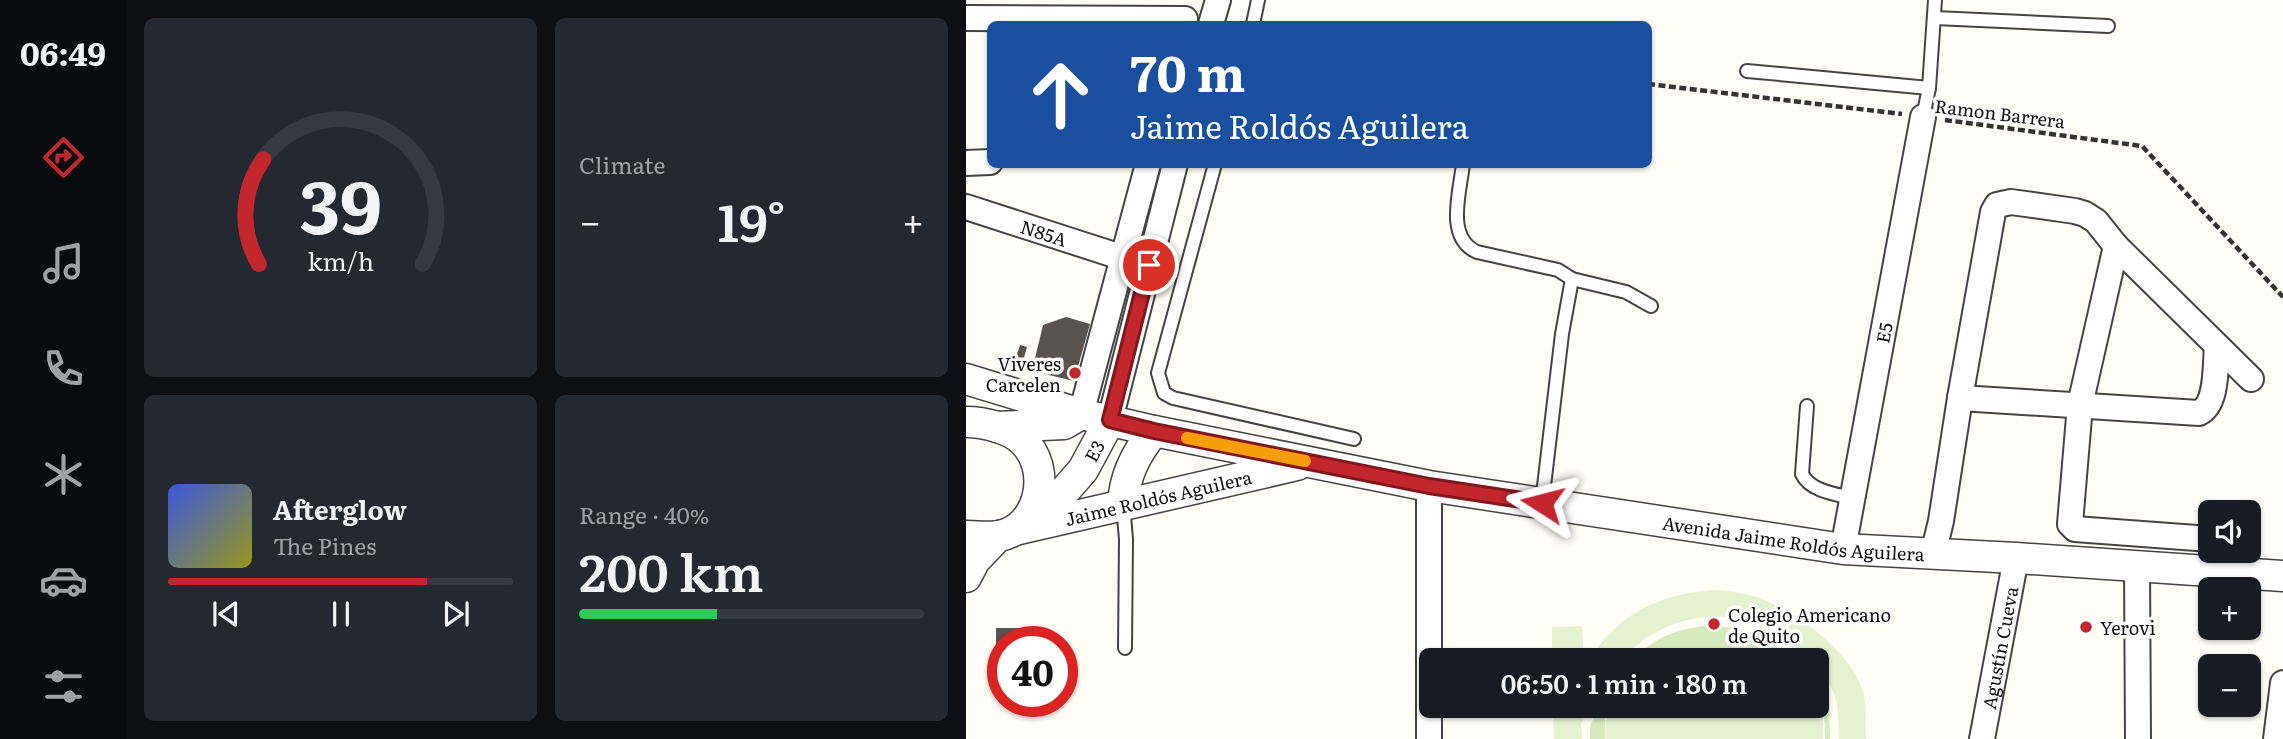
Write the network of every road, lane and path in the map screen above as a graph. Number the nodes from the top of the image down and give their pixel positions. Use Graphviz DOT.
graph roads {
  1 [pos="1217,0"];
  2 [pos="1258,0"];
  3 [pos="1935,0"];
  4 [pos="1186,14"];
  5 [pos="966,18"];
  6 [pos="1935,18"];
  7 [pos="1212,21"];
  8 [pos="1254,21"];
  9 [pos="2108,26"];
  10 [pos="1747,71"];
  11 [pos="1652,84"];
  12 [pos="1929,88"];
  13 [pos="1923,117"];
  14 [pos="987,162"];
  15 [pos="966,163"];
  16 [pos="1147,168"];
  17 [pos="1174,168"];
  18 [pos="1214,168"];
  19 [pos="1463,168"];
  20 [pos="966,207"];
  21 [pos="2116,246"];
  22 [pos="1124,258"];
  23 [pos="1572,279"];
  24 [pos="2283,297"];
  25 [pos="1651,306"];
  26 [pos="2217,347"];
  27 [pos="966,379"];
  28 [pos="2251,379"];
  29 [pos="1959,398"];
  30 [pos="2080,405"];
  31 [pos="1807,406"];
  32 [pos="1081,414"];
  33 [pos="1110,420"];
  34 [pos="966,422"];
  35 [pos="997,427"];
  36 [pos="1154,431"];
  37 [pos="1354,439"];
  38 [pos="1308,462"];
  39 [pos="1429,486"];
  40 [pos="1852,498"];
  41 [pos="1542,503"];
  42 [pos="1123,505"];
  43 [pos="1015,526"];
  44 [pos="966,536"];
  45 [pos="2198,538"];
  46 [pos="1843,549"];
  47 [pos="1933,554"];
  48 [pos="2016,558"];
  49 [pos="2137,566"];
  50 [pos="2282,569"];
  51 [pos="966,578"];
  52 [pos="1125,648"];
  53 [pos="2283,683"];
  54 [pos="1429,739"];
  55 [pos="1982,739"];
  56 [pos="2138,739"];
  57 [pos="2276,739"];
  1 -- 7 [label="street"];
  2 -- 8 [label="lane"];
  3 -- 6 [label="lane"];
  4 -- 5 [label="street"];
  6 -- 9 [label="lane"];
  6 -- 12 [label="lane"];
  10 -- 12 [label="lane"];
  11 -- 13 [label="path, Ramon Barrera"];
  12 -- 13 [label="lane"];
  13 -- 24 [label="path, Ramon Barrera"];
  13 -- 40 [label="street, E5"];
  14 -- 15 [label="street"];
  16 -- 22 [label="street, E3"];
  17 -- 33 [label="street, E3"];
  18 -- 37 [label="lane"];
  19 -- 23 [label="lane"];
  20 -- 22 [label="street, N85A"];
  21 -- 26 [label="street"];
  21 -- 29 [label="street"];
  21 -- 30 [label="street"];
  22 -- 32 [label="street, E3"];
  23 -- 25 [label="lane"];
  23 -- 41 [label="lane"];
  26 -- 28 [label="street"];
  26 -- 30 [label="street"];
  27 -- 32 [label="street"];
  29 -- 30 [label="street"];
  29 -- 47 [label="street"];
  30 -- 45 [label="street"];
  31 -- 40 [label="lane"];
  32 -- 33 [label="street"];
  32 -- 35 [label="street, E3"];
  33 -- 36 [label="street, Jaime Roldós Aguilera"];
  33 -- 43 [label="street, E3"];
  34 -- 35 [label="street"];
  35 -- 43 [label="street"];
  36 -- 38 [label="street, Jaime Roldós Aguilera"];
  36 -- 42 [label="street"];
  38 -- 39 [label="street, Avenida Jaime Roldós Aguilera"];
  38 -- 42 [label="street, Jaime Roldós Aguilera"];
  39 -- 41 [label="street, Avenida Jaime Roldós Aguilera"];
  39 -- 54 [label="street"];
  40 -- 46 [label="street, E5"];
  41 -- 46 [label="street, Avenida Jaime Roldós Aguilera"];
  42 -- 43 [label="street, Jaime Roldós Aguilera"];
  42 -- 52 [label="lane"];
  43 -- 44 [label="street, Jaime Roldós Aguilera"];
  43 -- 51 [label="street"];
  46 -- 47 [label="street, Avenida Jaime Roldós Aguilera"];
  47 -- 48 [label="street, Avenida Jaime Roldós Aguilera"];
  48 -- 49 [label="street, Avenida Jaime Roldós Aguilera"];
  48 -- 55 [label="street, Agustín Cueva"];
  49 -- 50 [label="street, Avenida Jaime Roldós Aguilera"];
  49 -- 56 [label="street"];
  53 -- 57 [label="street"];
}
